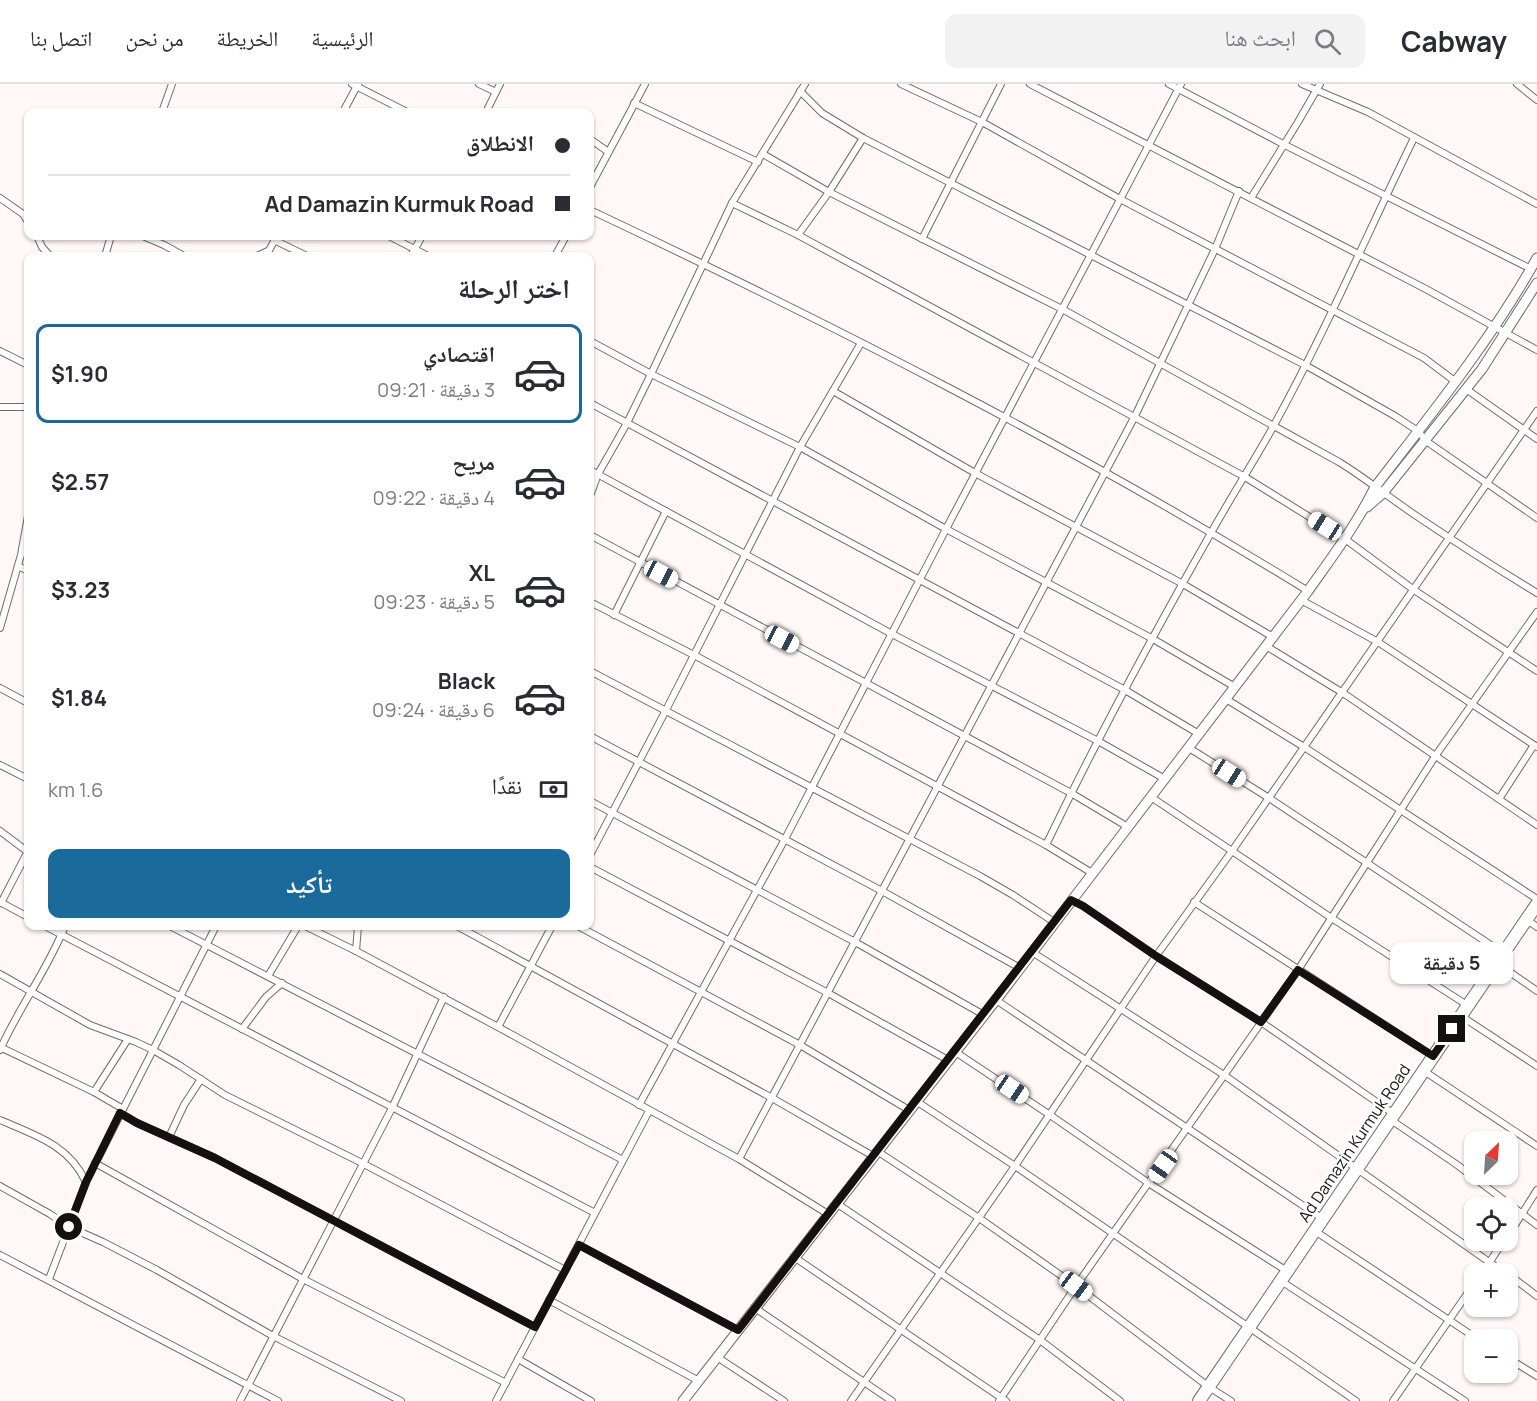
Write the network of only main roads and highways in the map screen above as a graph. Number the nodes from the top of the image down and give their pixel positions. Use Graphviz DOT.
graph roads {
  1 [pos="1537,904"];
  2 [pos="1532,923"];
  3 [pos="1199,1401"];
  1 -- 2 [label="highway, Ad Damazin Kurmuk Road"];
  2 -- 3 [label="highway, Ad Damazin Kurmuk Road"];
}
